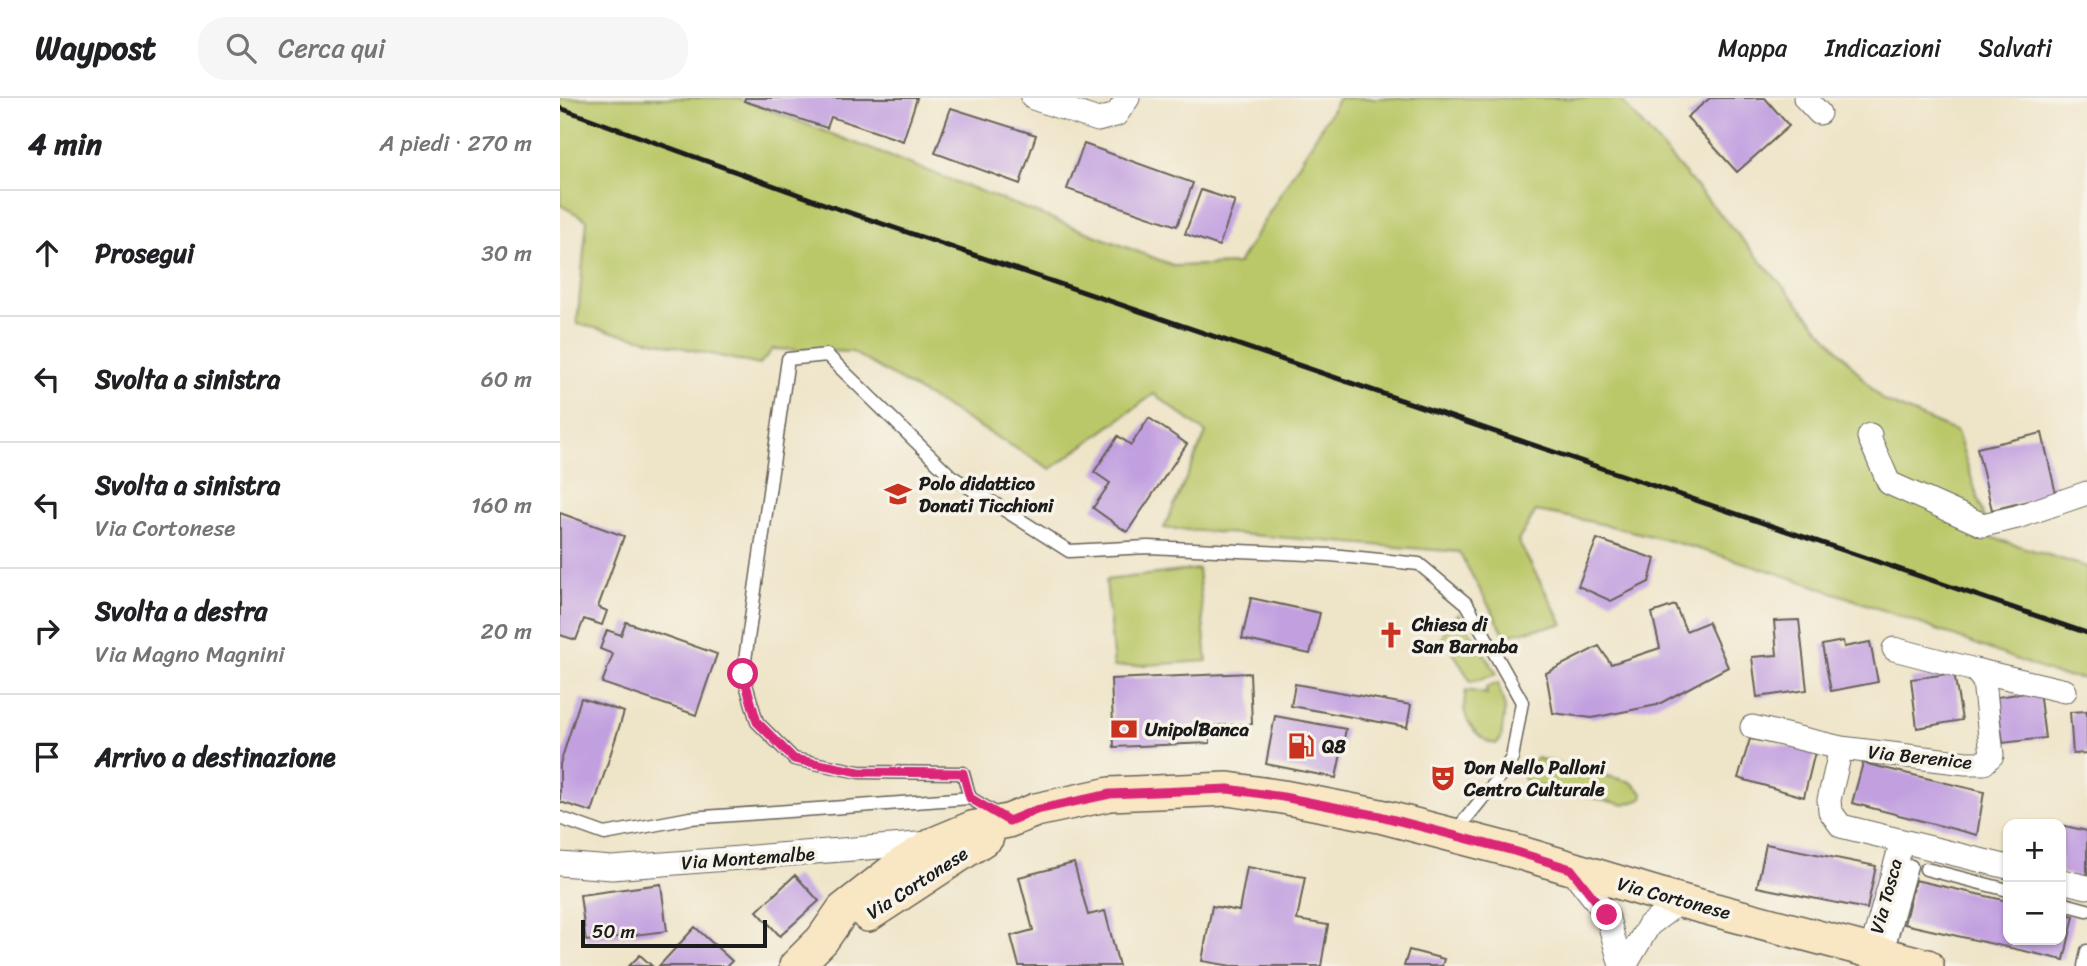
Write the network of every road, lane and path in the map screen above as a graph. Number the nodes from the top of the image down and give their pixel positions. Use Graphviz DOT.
graph roads {
  1 [pos="1033,98"];
  2 [pos="1128,98"];
  3 [pos="1870,435"];
  4 [pos="2087,493"];
  5 [pos="1894,649"];
  6 [pos="1975,670"];
  7 [pos="2065,691"];
  8 [pos="1752,727"];
  9 [pos="1841,748"];
  10 [pos="970,798"];
  11 [pos="560,818"];
  12 [pos="1009,821"];
  13 [pos="1841,826"];
  14 [pos="1453,835"];
  15 [pos="1902,841"];
  16 [pos="936,843"];
  17 [pos="560,864"];
  18 [pos="1911,866"];
  19 [pos="2003,866"];
  20 [pos="1571,869"];
  21 [pos="1926,869"];
  22 [pos="2065,882"];
  23 [pos="2087,887"];
  24 [pos="2003,889"];
  25 [pos="1681,901"];
  26 [pos="2066,904"];
  27 [pos="2087,910"];
  28 [pos="822,940"];
  29 [pos="2087,951"];
  30 [pos="1879,953"];
  31 [pos="796,966"];
  32 [pos="1623,966"];
  33 [pos="1927,966"];
  34 [pos="2084,966"];
  1 -- 2 [label="street"];
  3 -- 4 [label="street"];
  5 -- 6 [label="street"];
  6 -- 7 [label="street"];
  6 -- 9 [label="street, Via Berenice"];
  8 -- 9 [label="street, Via Berenice"];
  9 -- 13 [label="street, Via Berenice"];
  10 -- 11 [label="lane"];
  10 -- 12 [label="lane"];
  10 -- 14 [label="lane"];
  12 -- 14 [label="main road, Via Cortonese"];
  12 -- 16 [label="main road, Via Cortonese"];
  12 -- 28 [label="main road, Via Cortonese"];
  13 -- 15 [label="street, Via Tosca"];
  14 -- 20 [label="main road, Via Cortonese"];
  15 -- 19 [label="street, Via Tosca"];
  15 -- 30 [label="street, Via Tosca"];
  16 -- 17 [label="street, Via Montemalbe"];
  16 -- 28 [label="main road, Via Cortonese"];
  18 -- 30 [label="lane"];
  20 -- 25 [label="main road, Via Cortonese"];
  20 -- 32 [label="street"];
  21 -- 24 [label="lane"];
  22 -- 23 [label="street"];
  25 -- 30 [label="main road, Via Cortonese"];
  25 -- 32 [label="street"];
  26 -- 27 [label="lane"];
  28 -- 31 [label="main road, Via Cortonese"];
  29 -- 34 [label="lane"];
  30 -- 33 [label="main road, Via Cortonese"];
}
